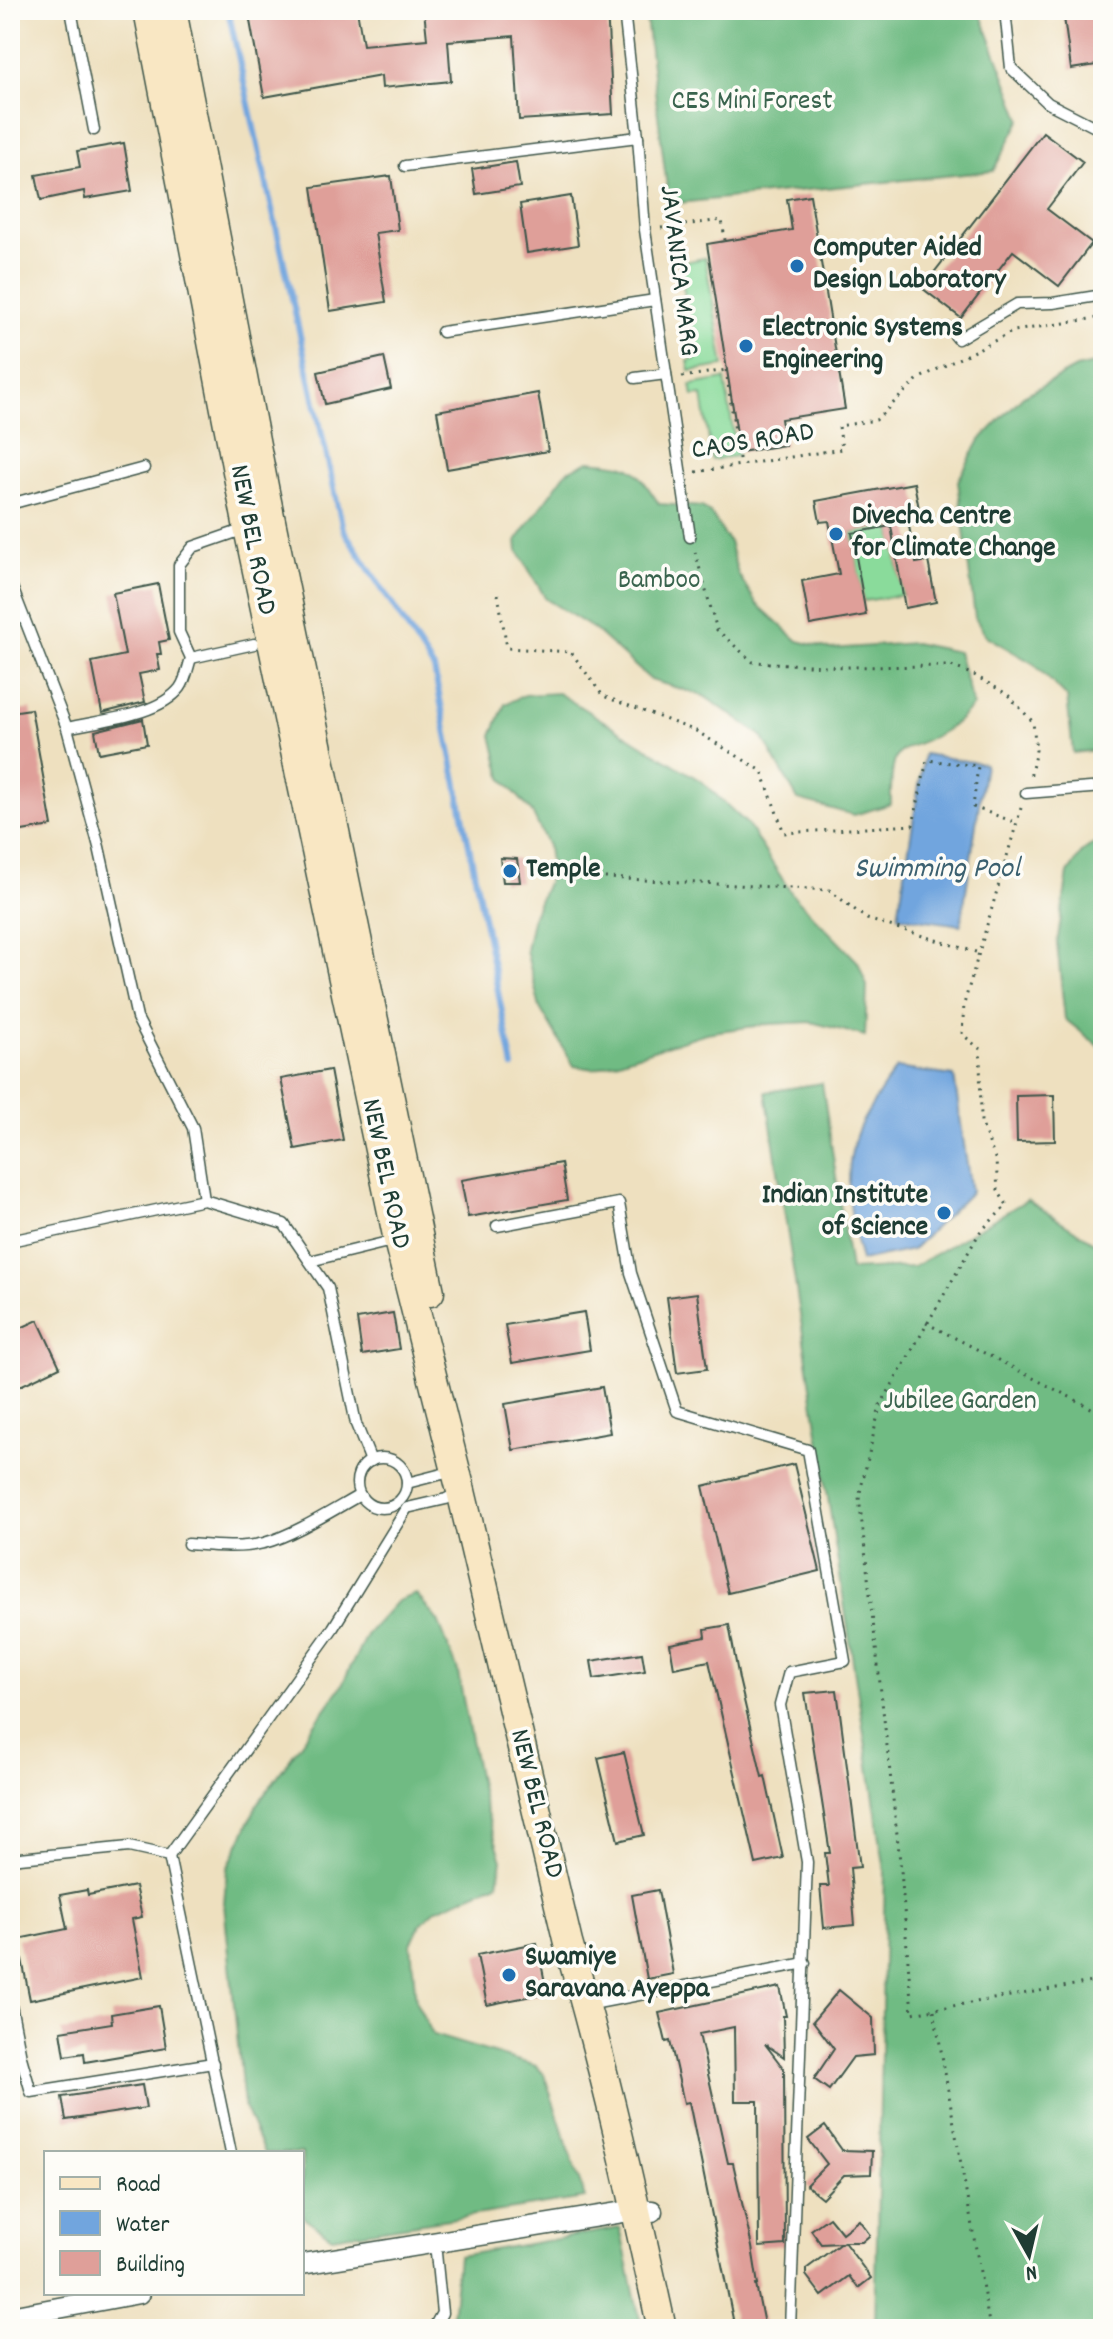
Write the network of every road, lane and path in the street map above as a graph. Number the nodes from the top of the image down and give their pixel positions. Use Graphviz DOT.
graph roads {
  1 [pos="71,10"];
  2 [pos="148,10"];
  3 [pos="172,10"];
  4 [pos="624,10"];
  5 [pos="1005,10"];
  6 [pos="94,130"];
  7 [pos="1103,131"];
  8 [pos="638,137"];
  9 [pos="405,166"];
  10 [pos="645,230"];
  11 [pos="725,240"];
  12 [pos="1103,295"];
  13 [pos="655,300"];
  14 [pos="1103,317"];
  15 [pos="949,328"];
  16 [pos="442,332"];
  17 [pos="666,376"];
  18 [pos="635,378"];
  19 [pos="740,465"];
  20 [pos="144,468"];
  21 [pos="681,474"];
  22 [pos="10,504"];
  23 [pos="248,528"];
  24 [pos="690,537"];
  25 [pos="10,582"];
  26 [pos="498,594"];
  27 [pos="254,644"];
  28 [pos="191,658"];
  29 [pos="67,728"];
  30 [pos="1103,787"];
  31 [pos="1026,793"];
  32 [pos="1017,823"];
  33 [pos="533,874"];
  34 [pos="979,953"];
  35 [pos="204,1200"];
  36 [pos="497,1226"];
  37 [pos="408,1238"];
  38 [pos="10,1241"];
  39 [pos="310,1261"];
  40 [pos="926,1323"];
  41 [pos="1103,1414"];
  42 [pos="371,1461"];
  43 [pos="459,1481"];
  44 [pos="407,1483"];
  45 [pos="360,1495"];
  46 [pos="188,1544"];
  47 [pos="169,1856"];
  48 [pos="10,1859"];
  49 [pos="805,1963"];
  50 [pos="1103,1980"];
  51 [pos="10,2000"];
  52 [pos="593,2005"];
  53 [pos="934,2009"];
  54 [pos="16,2058"];
  55 [pos="213,2063"];
  56 [pos="231,2151"];
  57 [pos="644,2210"];
  58 [pos="435,2243"];
  59 [pos="304,2264"];
  60 [pos="128,2295"];
  61 [pos="10,2317"];
  62 [pos="433,2329"];
  63 [pos="662,2329"];
  64 [pos="677,2329"];
  65 [pos="790,2329"];
  66 [pos="990,2329"];
  1 -- 6 [label="lane"];
  2 -- 23 [label="main road, NEW BEL ROAD"];
  3 -- 37 [label="main road, NEW BEL ROAD"];
  4 -- 8 [label="lane, JAVANICA MARG"];
  5 -- 7 [label="lane"];
  8 -- 9 [label="lane"];
  8 -- 10 [label="lane, JAVANICA MARG"];
  10 -- 11 [label="path"];
  10 -- 13 [label="lane, JAVANICA MARG"];
  12 -- 15 [label="lane"];
  13 -- 16 [label="lane"];
  13 -- 17 [label="lane, JAVANICA MARG"];
  14 -- 19 [label="path, CAOS ROAD"];
  17 -- 18 [label="lane"];
  17 -- 19 [label="path"];
  17 -- 21 [label="lane, JAVANICA MARG"];
  19 -- 21 [label="path, CAOS ROAD"];
  20 -- 22 [label="lane"];
  21 -- 24 [label="lane, JAVANICA MARG"];
  23 -- 28 [label="lane"];
  23 -- 37 [label="main road, NEW BEL ROAD"];
  24 -- 31 [label="path"];
  25 -- 29 [label="lane"];
  26 -- 32 [label="path"];
  27 -- 28 [label="lane"];
  28 -- 29 [label="lane"];
  29 -- 35 [label="lane"];
  30 -- 31 [label="lane"];
  31 -- 32 [label="path"];
  32 -- 34 [label="path"];
  33 -- 34 [label="path"];
  34 -- 40 [label="path"];
  35 -- 38 [label="lane"];
  35 -- 39 [label="lane"];
  36 -- 49 [label="lane"];
  37 -- 39 [label="lane"];
  37 -- 43 [label="main road, NEW BEL ROAD"];
  37 -- 52 [label="main road, NEW BEL ROAD"];
  39 -- 42 [label="lane"];
  40 -- 41 [label="path"];
  40 -- 53 [label="path"];
  42 -- 44 [label="lane"];
  42 -- 45 [label="lane"];
  43 -- 44 [label="lane"];
  43 -- 47 [label="lane"];
  43 -- 52 [label="main road, NEW BEL ROAD"];
  44 -- 45 [label="lane"];
  45 -- 46 [label="lane"];
  47 -- 48 [label="lane"];
  47 -- 55 [label="lane"];
  49 -- 52 [label="lane"];
  49 -- 65 [label="lane"];
  50 -- 53 [label="path"];
  51 -- 54 [label="lane"];
  52 -- 57 [label="main road, NEW BEL ROAD"];
  53 -- 66 [label="path"];
  54 -- 55 [label="lane"];
  55 -- 56 [label="lane"];
  57 -- 58 [label="street"];
  57 -- 63 [label="main road, NEW BEL ROAD"];
  57 -- 64 [label="main road, NEW BEL ROAD"];
  58 -- 59 [label="street"];
  58 -- 62 [label="lane"];
  60 -- 61 [label="street"];
}
